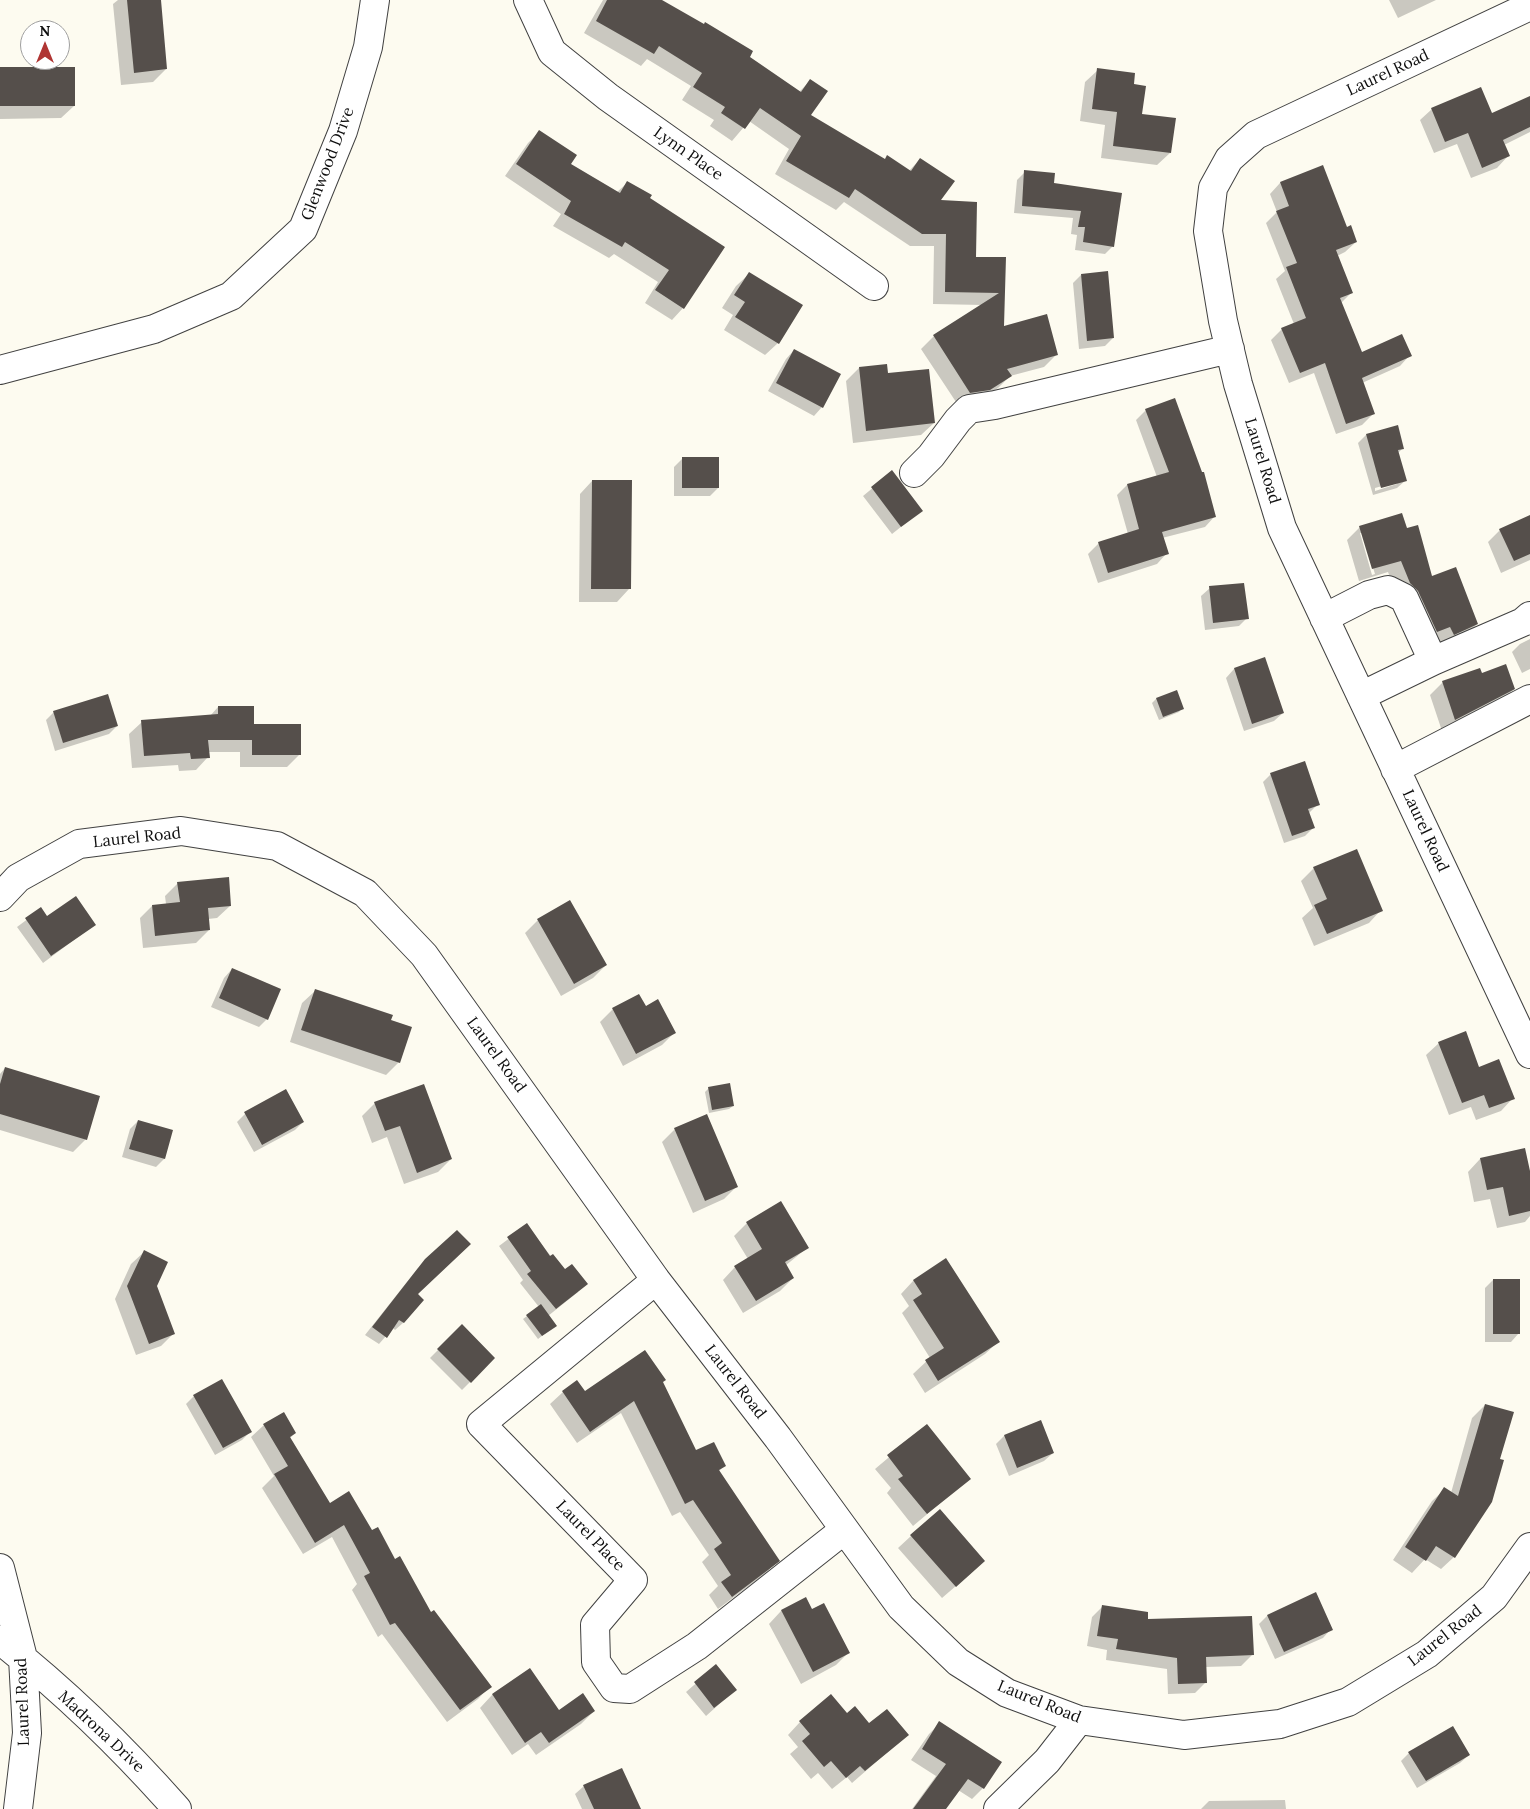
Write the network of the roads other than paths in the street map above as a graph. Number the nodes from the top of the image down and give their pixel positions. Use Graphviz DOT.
graph roads {
  1 [pos="375,0"];
  2 [pos="528,0"];
  3 [pos="1530,6"];
  4 [pos="874,286"];
  5 [pos="1230,349"];
  6 [pos="0,370"];
  7 [pos="914,473"];
  8 [pos="1530,616"];
  9 [pos="1324,618"];
  10 [pos="1433,661"];
  11 [pos="1361,696"];
  12 [pos="1530,699"];
  13 [pos="1395,769"];
  14 [pos="0,897"];
  15 [pos="1530,1054"];
  16 [pos="656,1280"];
  17 [pos="844,1530"];
  18 [pos="1530,1547"];
  19 [pos="0,1568"];
  20 [pos="0,1640"];
  21 [pos="23,1658"];
  22 [pos="1079,1720"];
  23 [pos="18,1809"];
  24 [pos="177,1809"];
  25 [pos="998,1809"];
  1 -- 6 [label="street, Glenwood Drive"];
  2 -- 4 [label="street, Lynn Place"];
  3 -- 5 [label="street, Laurel Road"];
  5 -- 7 [label="street"];
  5 -- 9 [label="street, Laurel Road"];
  8 -- 10 [label="street"];
  9 -- 10 [label="street"];
  9 -- 11 [label="street, Laurel Road"];
  10 -- 11 [label="street"];
  11 -- 13 [label="street, Laurel Road"];
  12 -- 13 [label="street"];
  13 -- 15 [label="street, Laurel Road"];
  14 -- 16 [label="street, Laurel Road"];
  16 -- 17 [label="street, Laurel Road"];
  16 -- 17 [label="street, Laurel Place"];
  17 -- 22 [label="street, Laurel Road"];
  18 -- 22 [label="street, Laurel Road"];
  19 -- 21 [label="street, Laurel Road"];
  20 -- 21 [label="street, Madrona Drive"];
  21 -- 23 [label="street, Laurel Road"];
  21 -- 24 [label="street, Madrona Drive"];
  22 -- 25 [label="street"];
}
